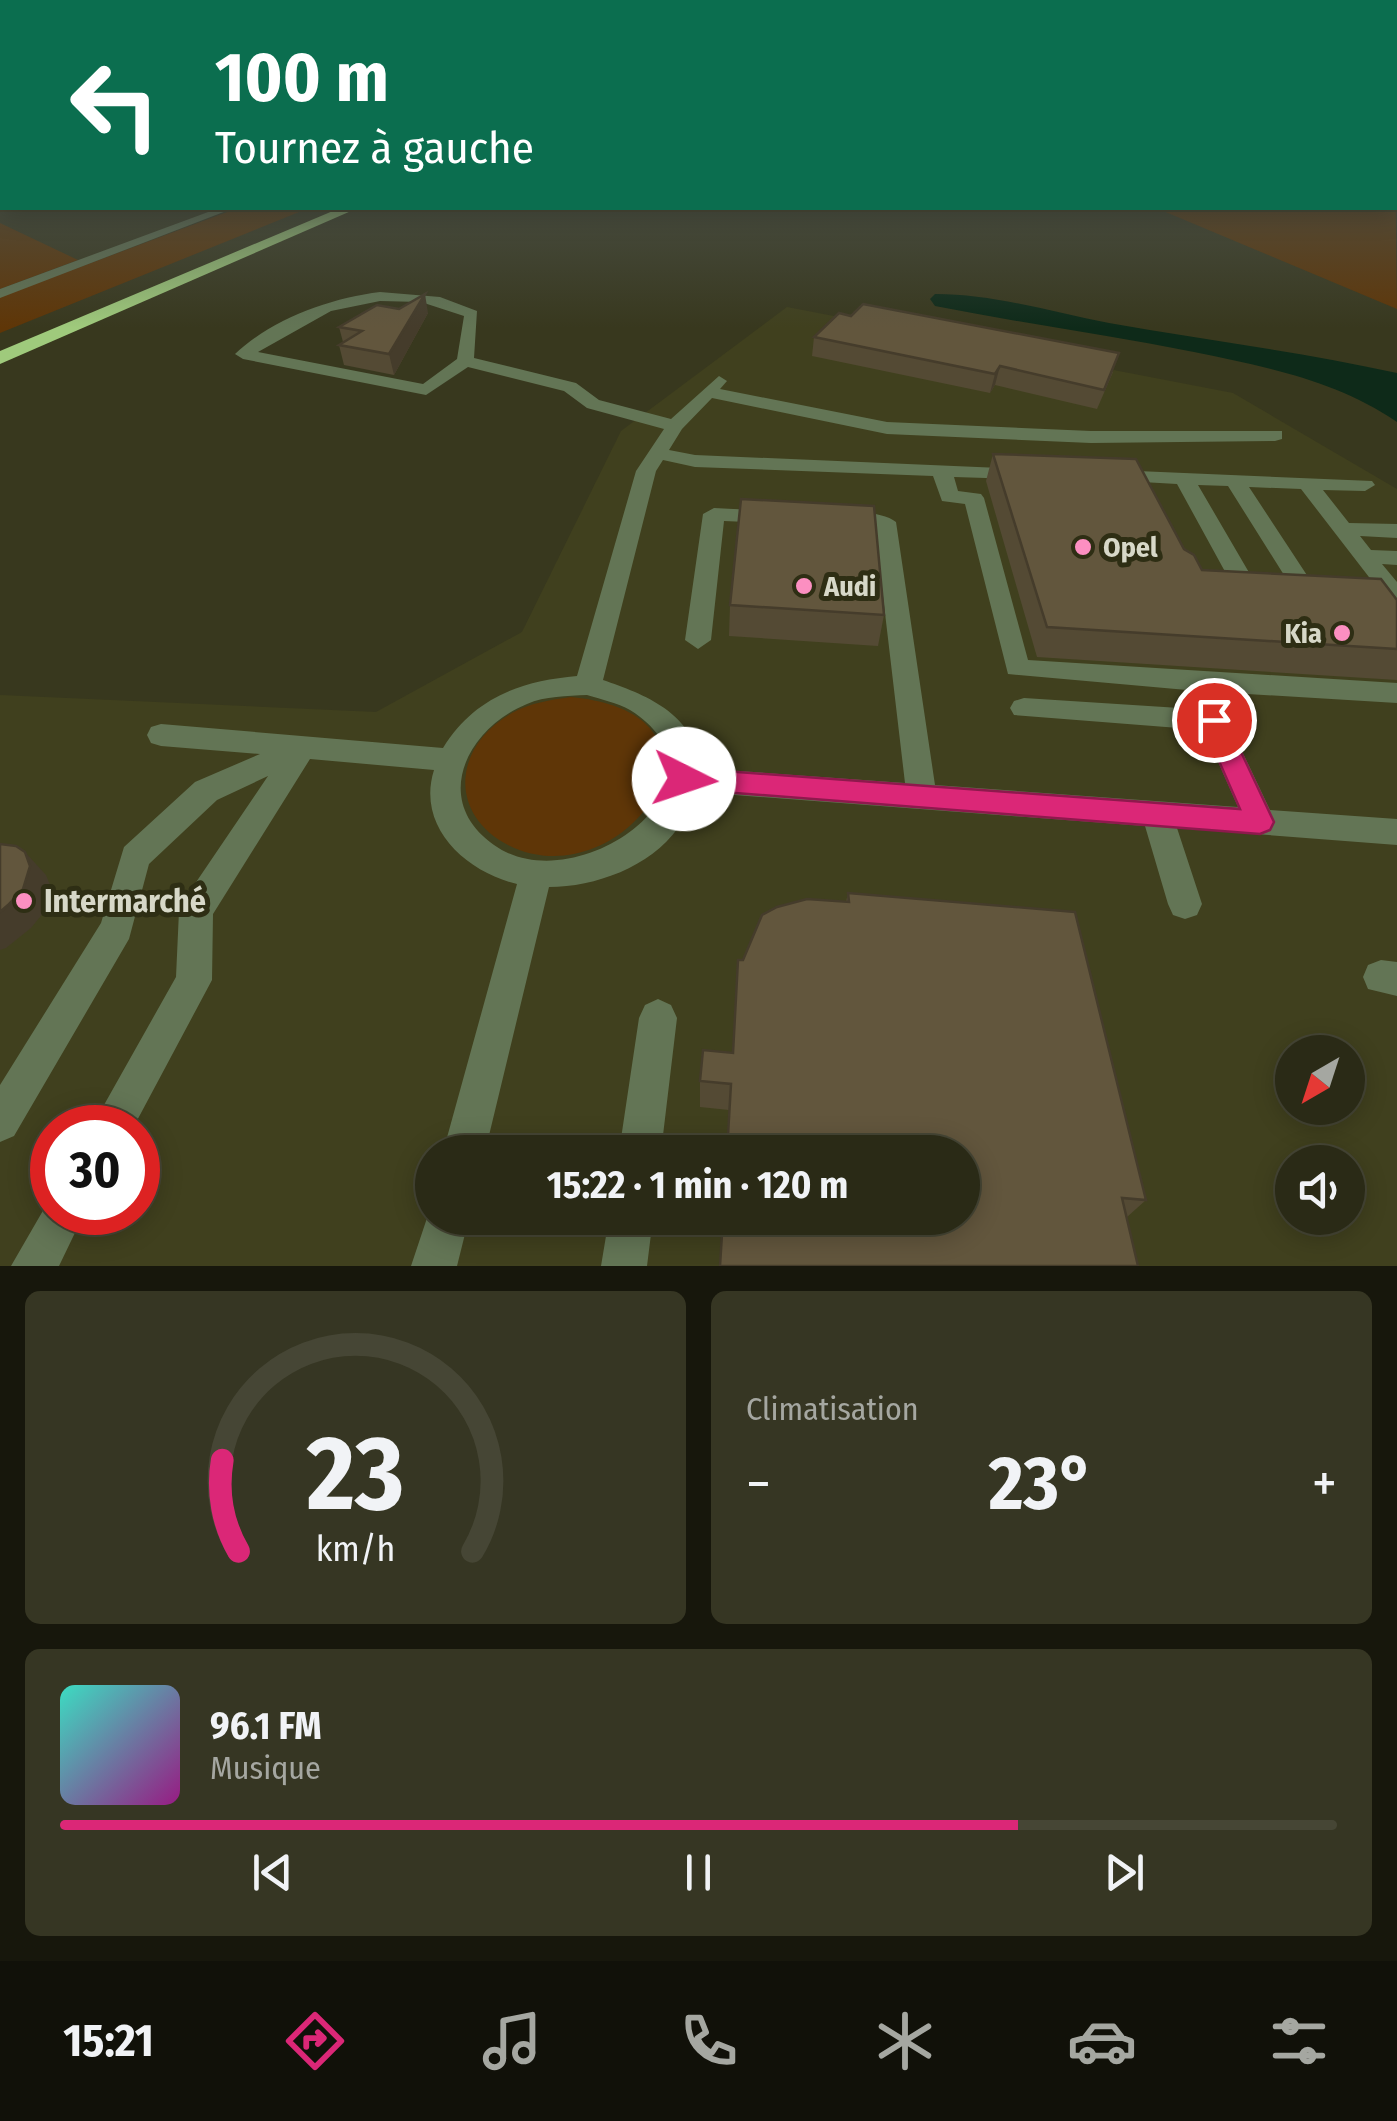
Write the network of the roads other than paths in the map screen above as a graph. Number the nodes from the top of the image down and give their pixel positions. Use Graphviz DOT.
graph roads {
  1 [pos="222,210"];
  2 [pos="320,210"];
  3 [pos="346,210"];
  4 [pos="0,294"];
  5 [pos="0,342"];
  6 [pos="0,358"];
  7 [pos="465,361"];
  8 [pos="675,426"];
  9 [pos="1276,436"];
  10 [pos="655,453"];
  11 [pos="942,470"];
  12 [pos="1038,473"];
  13 [pos="1096,475"];
  14 [pos="1184,479"];
  15 [pos="1234,480"];
  16 [pos="1307,483"];
  17 [pos="1365,486"];
  18 [pos="1343,529"];
  19 [pos="1397,531"];
  20 [pos="1364,556"];
  21 [pos="1397,558"];
  22 [pos="1397,598"];
  23 [pos="698,640"];
  24 [pos="1196,681"];
  25 [pos="588,685"];
  26 [pos="1397,693"];
  27 [pos="1024,708"];
  28 [pos="1214,720"];
  29 [pos="160,735"];
  30 [pos="302,748"];
  31 [pos="451,760"];
  32 [pos="684,779"];
  33 [pos="922,796"];
  34 [pos="1157,814"];
  35 [pos="1260,822"];
  36 [pos="1397,832"];
  37 [pos="536,874"];
  38 [pos="1186,904"];
  39 [pos="658,1018"];
  40 [pos="124,1105"];
  41 [pos="0,1122"];
  42 [pos="468,1135"];
  43 [pos="642,1135"];
  44 [pos="51,1235"];
  45 [pos="442,1235"];
  46 [pos="629,1235"];
  47 [pos="34,1266"];
  48 [pos="434,1266"];
  49 [pos="624,1266"];
  1 -- 4 [label="street"];
  2 -- 5 [label="highway"];
  3 -- 6 [label="highway"];
  7 -- 7 [label="street"];
  7 -- 8 [label="street"];
  8 -- 9 [label="street"];
  8 -- 10 [label="street"];
  10 -- 11 [label="street"];
  10 -- 25 [label="street"];
  11 -- 12 [label="street"];
  11 -- 24 [label="street"];
  13 -- 14 [label="street"];
  14 -- 15 [label="street"];
  14 -- 15 [label="street"];
  15 -- 16 [label="street"];
  16 -- 17 [label="street"];
  16 -- 18 [label="street"];
  18 -- 19 [label="street"];
  18 -- 20 [label="street"];
  20 -- 21 [label="street"];
  20 -- 22 [label="street"];
  23 -- 33 [label="street"];
  24 -- 26 [label="street"];
  24 -- 28 [label="street"];
  25 -- 31 [label="street"];
  25 -- 32 [label="street"];
  27 -- 28 [label="street"];
  28 -- 35 [label="street"];
  29 -- 30 [label="street"];
  30 -- 31 [label="street"];
  30 -- 40 [label="street"];
  30 -- 41 [label="street"];
  31 -- 37 [label="street"];
  32 -- 33 [label="street"];
  32 -- 37 [label="street"];
  33 -- 34 [label="street"];
  34 -- 35 [label="street"];
  34 -- 38 [label="street"];
  35 -- 36 [label="street"];
  37 -- 42 [label="street"];
  39 -- 43 [label="street"];
  44 -- 47 [label="street"];
  45 -- 48 [label="street"];
  46 -- 49 [label="street"];
}
